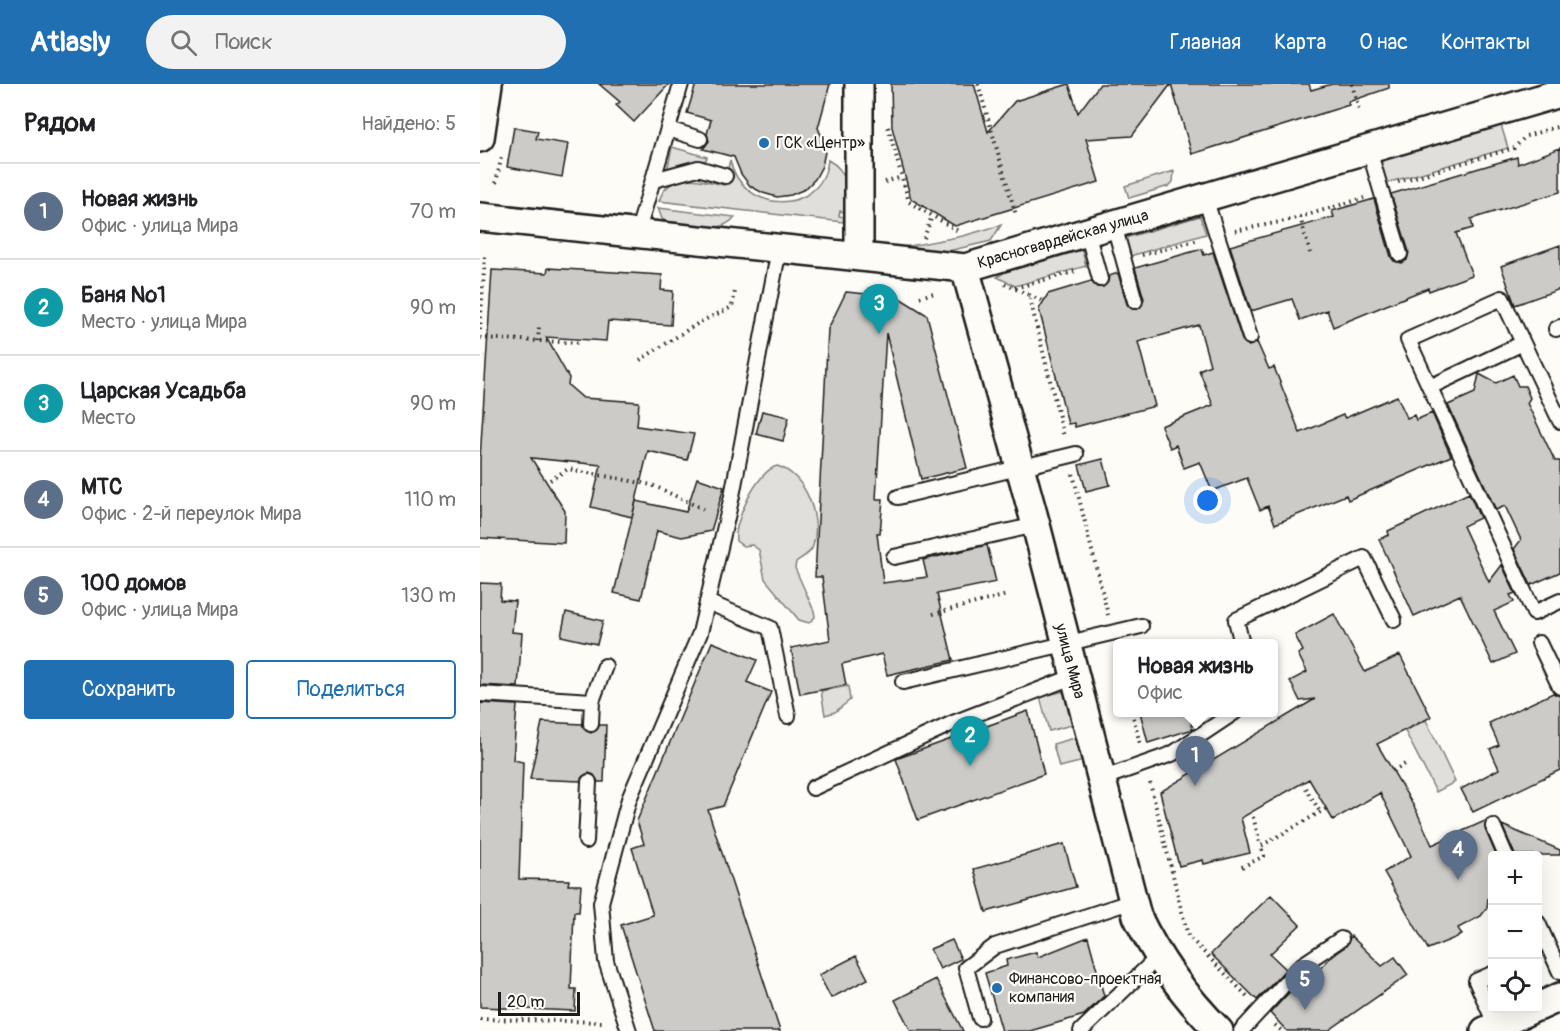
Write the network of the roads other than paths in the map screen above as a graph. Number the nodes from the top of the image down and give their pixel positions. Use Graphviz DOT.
graph roads {
  1 [pos="488,84"];
  2 [pos="681,84"];
  3 [pos="859,84"];
  4 [pos="1560,93"];
  5 [pos="668,129"];
  6 [pos="480,138"];
  7 [pos="700,139"];
  8 [pos="1369,150"];
  9 [pos="725,176"];
  10 [pos="654,180"];
  11 [pos="1205,198"];
  12 [pos="480,218"];
  13 [pos="1114,225"];
  14 [pos="1087,232"];
  15 [pos="637,234"];
  16 [pos="779,249"];
  17 [pos="1400,254"];
  18 [pos="859,257"];
  19 [pos="965,268"];
  20 [pos="1098,272"];
  21 [pos="1135,301"];
  22 [pos="1250,337"];
  23 [pos="1523,344"];
  24 [pos="1430,387"];
  25 [pos="1560,421"];
  26 [pos="1071,449"];
  27 [pos="1020,467"];
  28 [pos="898,497"];
  29 [pos="1036,525"];
  30 [pos="894,557"];
  31 [pos="1560,601"];
  32 [pos="707,602"];
  33 [pos="1394,620"];
  34 [pos="1141,626"];
  35 [pos="1241,639"];
  36 [pos="1066,643"];
  37 [pos="1539,643"];
  38 [pos="605,666"];
  39 [pos="1075,676"];
  40 [pos="903,682"];
  41 [pos="1560,687"];
  42 [pos="480,694"];
  43 [pos="592,701"];
  44 [pos="788,716"];
  45 [pos="1228,717"];
  46 [pos="591,724"];
  47 [pos="1101,779"];
  48 [pos="589,782"];
  49 [pos="813,788"];
  50 [pos="1493,826"];
  51 [pos="586,841"];
  52 [pos="1504,851"];
  53 [pos="1133,901"];
  54 [pos="1341,939"];
  55 [pos="1543,950"];
  56 [pos="1158,956"];
  57 [pos="1560,972"];
  58 [pos="1488,976"];
  59 [pos="1560,997"];
  60 [pos="1542,1005"];
  61 [pos="1525,1013"];
  62 [pos="981,1018"];
  63 [pos="628,1027"];
  64 [pos="1490,1029"];
  65 [pos="1081,1031"];
  66 [pos="1219,1031"];
  67 [pos="1241,1031"];
  1 -- 6 [label="street"];
  2 -- 5 [label="lane"];
  3 -- 18 [label="street"];
  4 -- 8 [label="street, Красногвардейская улица"];
  5 -- 7 [label="lane"];
  5 -- 10 [label="lane"];
  8 -- 11 [label="street, Красногвардейская улица"];
  8 -- 17 [label="lane"];
  9 -- 10 [label="lane"];
  10 -- 15 [label="lane"];
  11 -- 13 [label="street, Красногвардейская улица"];
  11 -- 22 [label="lane"];
  12 -- 15 [label="street, Красногвардейская улица"];
  13 -- 14 [label="street, Красногвардейская улица"];
  13 -- 21 [label="lane"];
  14 -- 19 [label="street, Красногвардейская улица"];
  14 -- 20 [label="lane"];
  15 -- 16 [label="street, Красногвардейская улица"];
  16 -- 18 [label="street, Красногвардейская улица"];
  16 -- 32 [label="lane"];
  18 -- 19 [label="street, Красногвардейская улица"];
  19 -- 27 [label="street, улица Мира"];
  23 -- 24 [label="lane"];
  23 -- 24 [label="lane"];
  23 -- 25 [label="lane"];
  24 -- 31 [label="lane"];
  26 -- 27 [label="lane"];
  27 -- 28 [label="lane"];
  27 -- 29 [label="street, улица Мира"];
  29 -- 30 [label="lane"];
  29 -- 36 [label="street, улица Мира"];
  32 -- 44 [label="lane"];
  32 -- 63 [label="lane"];
  33 -- 35 [label="lane"];
  34 -- 36 [label="lane"];
  36 -- 39 [label="street, улица Мира"];
  36 -- 40 [label="lane"];
  37 -- 41 [label="lane"];
  38 -- 43 [label="lane"];
  39 -- 47 [label="street, улица Мира"];
  39 -- 49 [label="lane"];
  42 -- 43 [label="lane"];
  43 -- 46 [label="lane"];
  45 -- 47 [label="lane"];
  47 -- 53 [label="street, улица Мира"];
  48 -- 51 [label="lane"];
  50 -- 52 [label="lane"];
  53 -- 56 [label="street, улица Мира"];
  53 -- 62 [label="lane"];
  54 -- 67 [label="lane"];
  55 -- 57 [label="lane"];
  56 -- 65 [label="lane"];
  56 -- 66 [label="street, улица Мира"];
  58 -- 64 [label="lane"];
  59 -- 60 [label="street"];
  61 -- 64 [label="street"];
}
